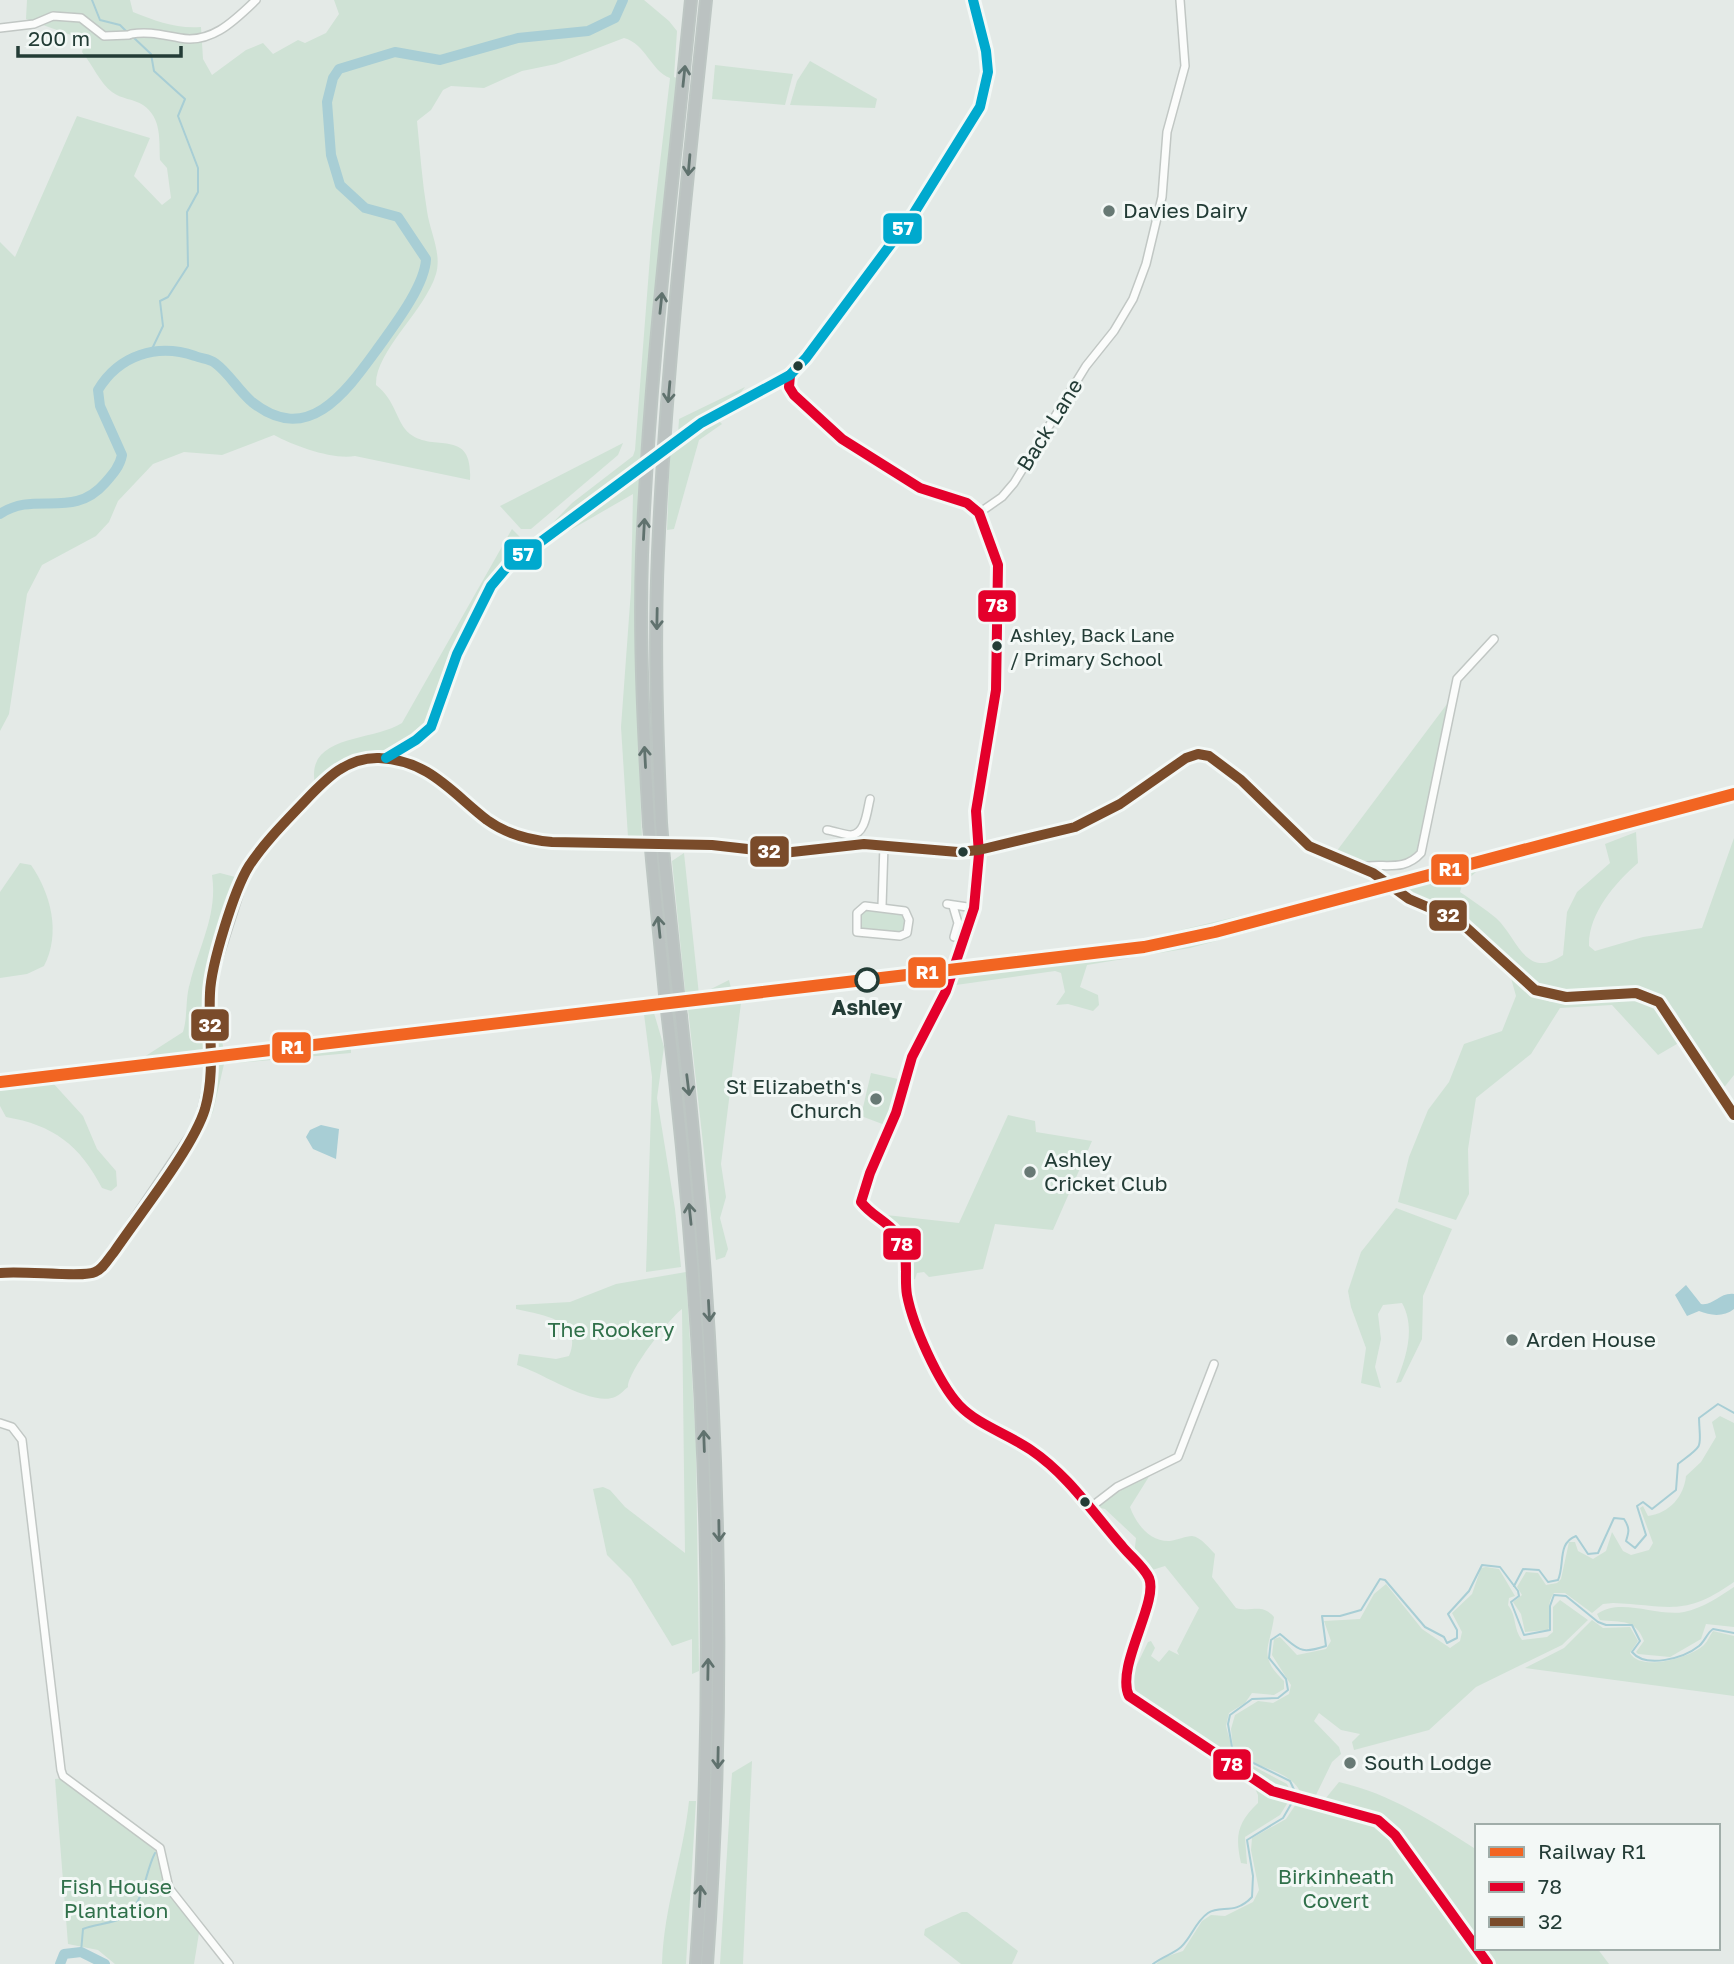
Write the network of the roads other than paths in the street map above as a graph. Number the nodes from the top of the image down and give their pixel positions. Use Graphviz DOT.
graph roads {
  1 [pos="257,0"];
  2 [pos="691,0"];
  3 [pos="706,0"];
  4 [pos="973,0"];
  5 [pos="1181,0"];
  6 [pos="0,28"];
  7 [pos="790,375"];
  8 [pos="775,381"];
  9 [pos="789,387"];
  10 [pos="979,513"];
  11 [pos="1494,639"];
  12 [pos="386,758"];
  13 [pos="870,799"];
  14 [pos="827,831"];
  15 [pos="852,835"];
  16 [pos="884,845"];
  17 [pos="852,846"];
  18 [pos="979,850"];
  19 [pos="1361,867"];
  20 [pos="882,906"];
  21 [pos="974,908"];
  22 [pos="954,937"];
  23 [pos="1734,1115"];
  24 [pos="0,1273"];
  25 [pos="1214,1364"];
  26 [pos="0,1423"];
  27 [pos="1091,1507"];
  28 [pos="1475,1946"];
  29 [pos="229,1964"];
  30 [pos="696,1964"];
  31 [pos="707,1964"];
  1 -- 6 [label="street"];
  30 -- 2 [label="highway, one-way, bridge"];
  3 -- 31 [label="highway, one-way, bridge"];
  4 -- 7 [label="street"];
  5 -- 10 [label="street, Back Lane"];
  7 -- 8 [label="street"];
  7 -- 9 [label="street"];
  8 -- 9 [label="street"];
  8 -- 12 [label="street, bridge"];
  9 -- 10 [label="street"];
  10 -- 18 [label="street"];
  11 -- 19 [label="street"];
  12 -- 17 [label="street"];
  12 -- 24 [label="street, bridge"];
  13 -- 15 [label="street"];
  14 -- 15 [label="street"];
  15 -- 17 [label="street"];
  16 -- 17 [label="street"];
  16 -- 18 [label="street"];
  16 -- 20 [label="street"];
  18 -- 19 [label="street"];
  18 -- 21 [label="street"];
  19 -- 23 [label="street, bridge"];
  20 -- 20 [label="street"];
  21 -- 22 [label="street"];
  21 -- 27 [label="street, bridge"];
  25 -- 27 [label="street"];
  26 -- 29 [label="street"];
  27 -- 28 [label="street"];
}
